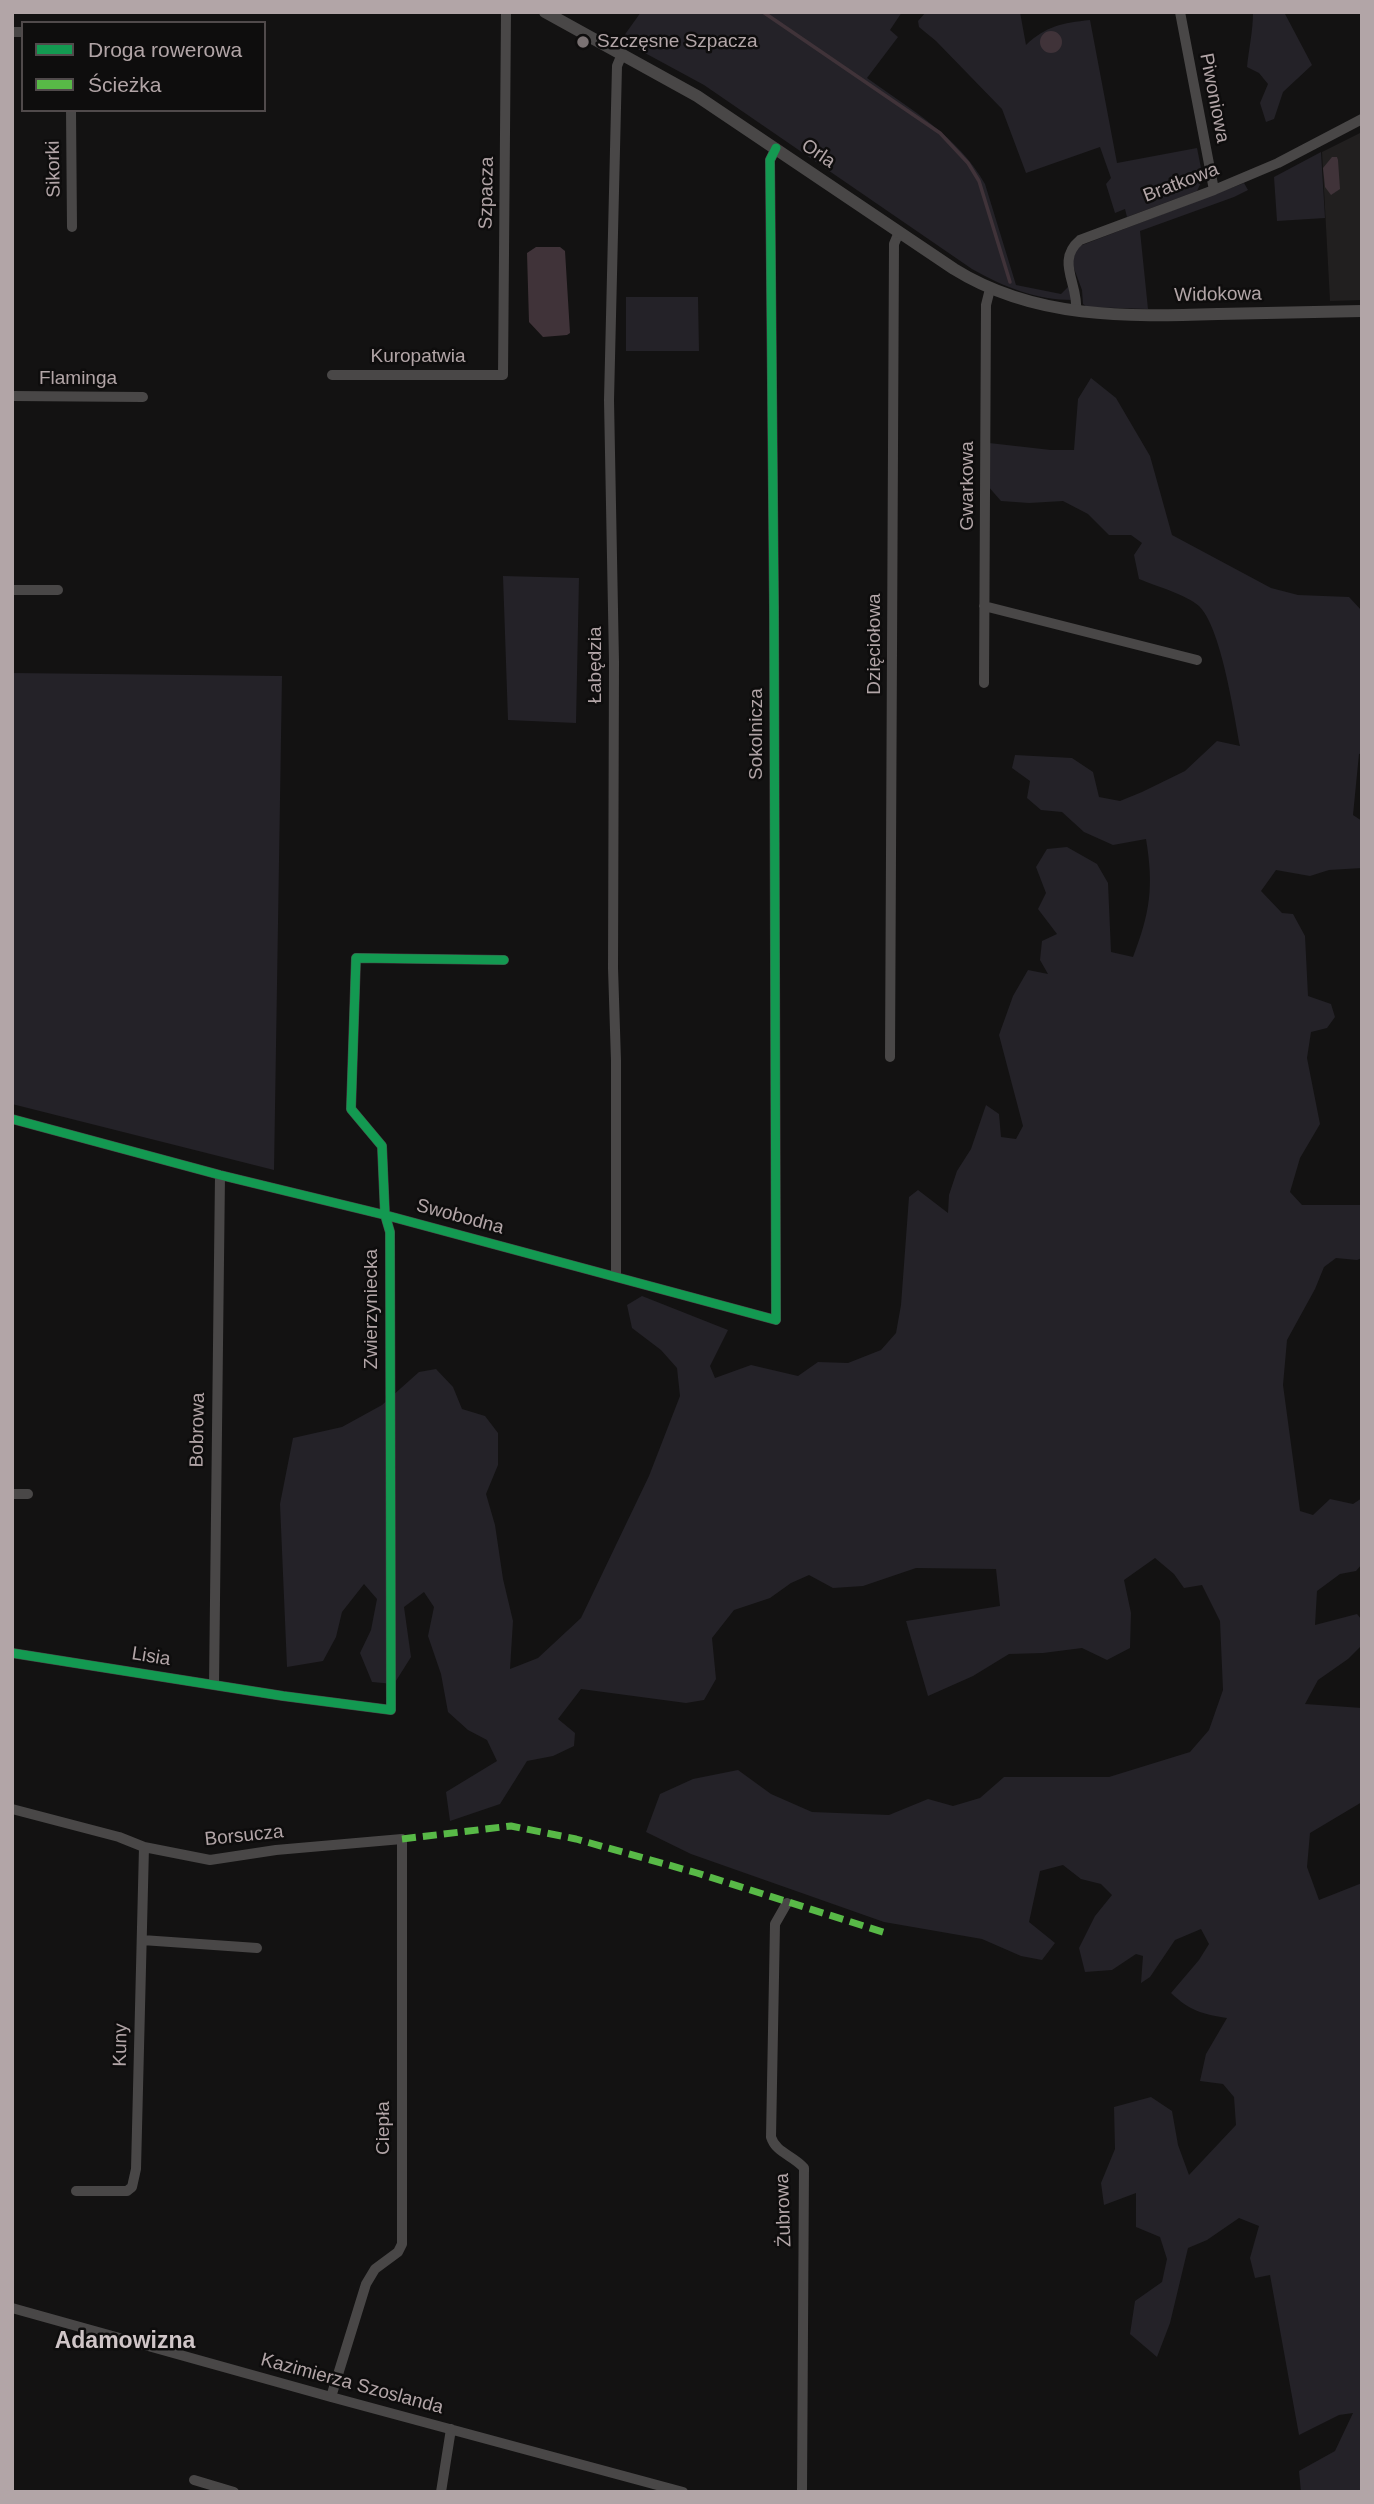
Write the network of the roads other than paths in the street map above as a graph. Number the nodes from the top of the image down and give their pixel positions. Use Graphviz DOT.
graph roads {
  1 [pos="506,12"];
  2 [pos="545,12"];
  3 [pos="1180,12"];
  4 [pos="622,54"];
  5 [pos="71,112"];
  6 [pos="1362,119"];
  7 [pos="776,148"];
  8 [pos="1214,190"];
  9 [pos="72,227"];
  10 [pos="899,232"];
  11 [pos="990,289"];
  12 [pos="1075,311"];
  13 [pos="1362,311"];
  14 [pos="332,375"];
  15 [pos="503,375"];
  16 [pos="12,397"];
  17 [pos="143,397"];
  18 [pos="12,590"];
  19 [pos="58,590"];
  20 [pos="984,606"];
  21 [pos="1197,660"];
  22 [pos="984,683"];
  23 [pos="504,960"];
  24 [pos="890,1057"];
  25 [pos="12,1119"];
  26 [pos="220,1175"];
  27 [pos="385,1215"];
  28 [pos="617,1276"];
  29 [pos="776,1320"];
  30 [pos="12,1494"];
  31 [pos="28,1494"];
  32 [pos="12,1653"];
  33 [pos="214,1685"];
  34 [pos="284,1696"];
  35 [pos="12,1809"];
  36 [pos="402,1839"];
  37 [pos="144,1847"];
  38 [pos="787,1903"];
  39 [pos="142,1940"];
  40 [pos="257,1948"];
  41 [pos="76,2191"];
  42 [pos="12,2308"];
  43 [pos="331,2397"];
  44 [pos="451,2430"];
  45 [pos="194,2480"];
  46 [pos="234,2492"];
  47 [pos="440,2492"];
  48 [pos="682,2492"];
  49 [pos="802,2492"];
  1 -- 15 [label="street, Szpacza"];
  2 -- 4 [label="street, Orla"];
  3 -- 8 [label="street, Piwoniowa"];
  4 -- 7 [label="street, Orla"];
  4 -- 28 [label="street, Łabędzia"];
  5 -- 9 [label="street, Sikorki"];
  6 -- 8 [label="street, Bratkowa"];
  7 -- 10 [label="street, Orla"];
  7 -- 29 [label="street, Sokolnicza"];
  8 -- 12 [label="street, Bratkowa"];
  10 -- 11 [label="street, Orla"];
  10 -- 24 [label="street, Dzięciołowa"];
  11 -- 12 [label="street, Orla"];
  11 -- 20 [label="street, Gwarkowa"];
  12 -- 13 [label="street, Widokowa"];
  14 -- 15 [label="street, Kuropatwia"];
  16 -- 17 [label="street, Flaminga"];
  18 -- 19 [label="street"];
  20 -- 21 [label="street"];
  20 -- 22 [label="street, Gwarkowa"];
  23 -- 27 [label="street, Zwierzyniecka"];
  25 -- 26 [label="street, Swobodna"];
  26 -- 27 [label="street, Swobodna"];
  26 -- 33 [label="street, Bobrowa"];
  27 -- 28 [label="street, Swobodna"];
  27 -- 34 [label="street, Zwierzyniecka"];
  28 -- 29 [label="street, Swobodna"];
  30 -- 31 [label="street"];
  32 -- 33 [label="street, Lisia"];
  33 -- 34 [label="street, Lisia"];
  35 -- 37 [label="street, Borsucza"];
  36 -- 37 [label="street, Borsucza"];
  36 -- 43 [label="street, Ciepła"];
  37 -- 39 [label="street, Kuny"];
  38 -- 49 [label="street, Żubrowa"];
  39 -- 40 [label="street"];
  39 -- 41 [label="street, Kuny"];
  42 -- 43 [label="street, Kazimierza Szoslanda"];
  43 -- 44 [label="street, Kazimierza Szoslanda"];
  44 -- 47 [label="street"];
  44 -- 48 [label="street, Kazimierza Szoslanda"];
  45 -- 46 [label="street"];
}
